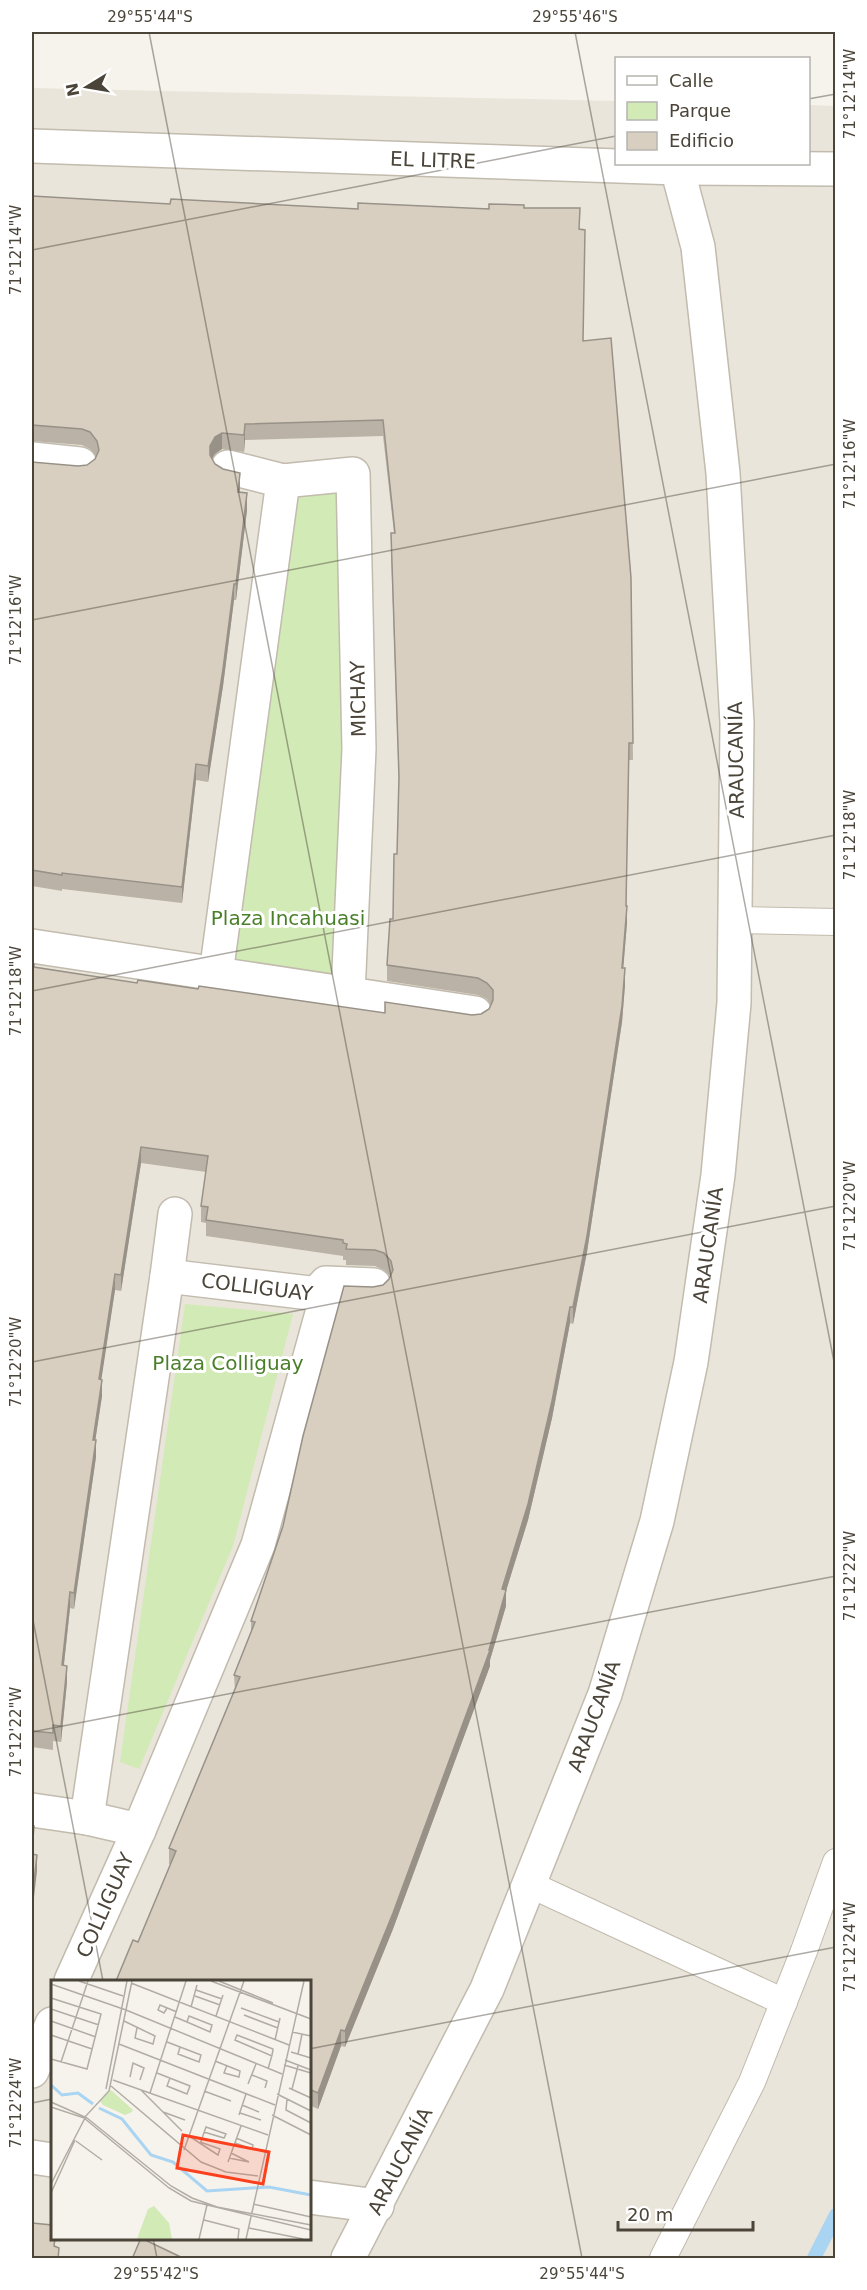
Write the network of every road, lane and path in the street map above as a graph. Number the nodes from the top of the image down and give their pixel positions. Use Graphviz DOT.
graph roads {
  1 [pos="32,146"];
  2 [pos="677,168"];
  3 [pos="836,169"];
  4 [pos="32,459"];
  5 [pos="80,464"];
  6 [pos="228,467"];
  7 [pos="283,481"];
  8 [pos="736,920"];
  9 [pos="836,922"];
  10 [pos="32,946"];
  11 [pos="216,974"];
  12 [pos="348,994"];
  13 [pos="475,1013"];
  14 [pos="175,1214"];
  15 [pos="167,1276"];
  16 [pos="374,1285"];
  17 [pos="316,1294"];
  18 [pos="32,1810"];
  19 [pos="87,1818"];
  20 [pos="139,1830"];
  21 [pos="836,1862"];
  22 [pos="529,1884"];
  23 [pos="71,1980"];
  24 [pos="784,2002"];
  25 [pos="51,2026"];
  26 [pos="32,2071"];
  27 [pos="32,2157"];
  28 [pos="51,2160"];
  29 [pos="310,2197"];
  30 [pos="377,2206"];
  31 [pos="348,2259"];
  32 [pos="663,2259"];
  1 -- 2 [label="street, EL LITRE"];
  2 -- 3 [label="street, EL LITRE"];
  2 -- 8 [label="street, ARAUCANÍA"];
  4 -- 5 [label="street"];
  6 -- 7 [label="street, MICHAY"];
  7 -- 11 [label="street"];
  7 -- 12 [label="street, MICHAY"];
  8 -- 9 [label="lane"];
  8 -- 22 [label="street, ARAUCANÍA"];
  10 -- 11 [label="street"];
  11 -- 12 [label="street"];
  12 -- 13 [label="street"];
  14 -- 15 [label="street"];
  15 -- 17 [label="street, COLLIGUAY"];
  15 -- 19 [label="street"];
  16 -- 17 [label="street"];
  17 -- 20 [label="street, COLLIGUAY"];
  18 -- 19 [label="street, COLLIGUAY"];
  19 -- 20 [label="street, COLLIGUAY"];
  20 -- 23 [label="street, COLLIGUAY"];
  21 -- 24 [label="lane"];
  22 -- 24 [label="lane"];
  22 -- 30 [label="street, ARAUCANÍA"];
  24 -- 32 [label="lane"];
  25 -- 26 [label="street"];
  27 -- 28 [label="street"];
  29 -- 30 [label="street"];
  30 -- 31 [label="street, ARAUCANÍA"];
}
